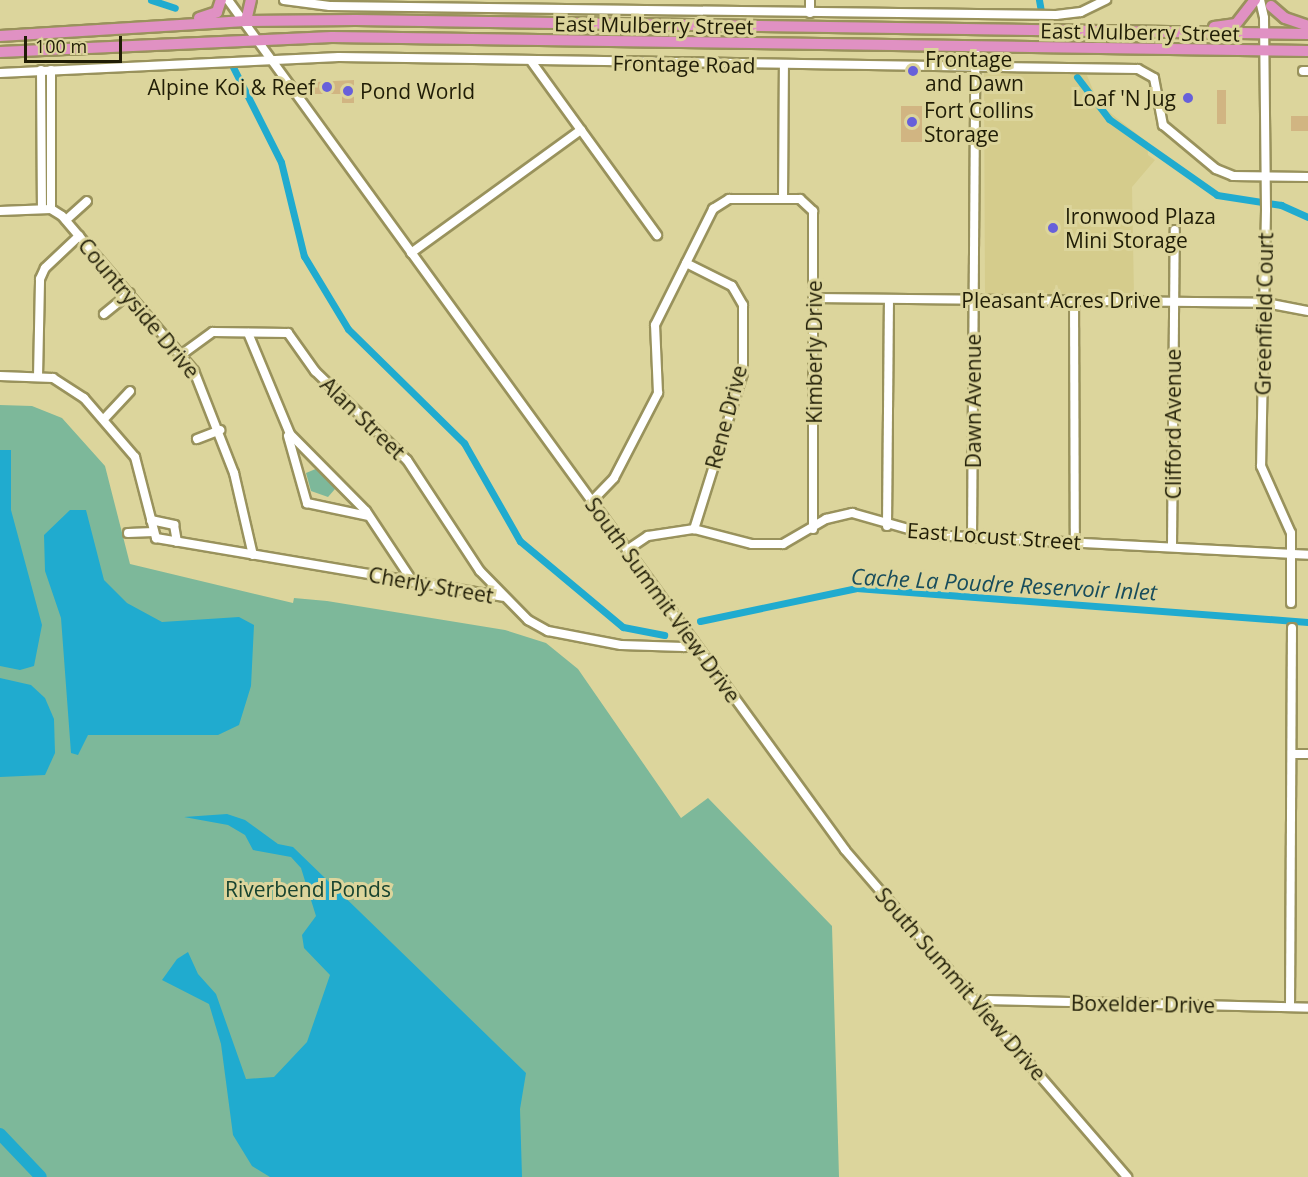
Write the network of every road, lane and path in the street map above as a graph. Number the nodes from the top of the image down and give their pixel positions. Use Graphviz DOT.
graph roads {
  1 [pos="221,0"];
  2 [pos="228,0"];
  3 [pos="251,0"];
  4 [pos="284,0"];
  5 [pos="810,0"];
  6 [pos="1106,0"];
  7 [pos="1255,0"];
  8 [pos="1260,0"];
  9 [pos="1272,3"];
  10 [pos="810,13"];
  11 [pos="975,14"];
  12 [pos="1264,18"];
  13 [pos="246,21"];
  14 [pos="158,25"];
  15 [pos="1308,26"];
  16 [pos="975,30"];
  17 [pos="1136,32"];
  18 [pos="1264,34"];
  19 [pos="1308,34"];
  20 [pos="0,36"];
  21 [pos="257,38"];
  22 [pos="975,47"];
  23 [pos="1264,51"];
  24 [pos="1308,51"];
  25 [pos="0,52"];
  26 [pos="271,58"];
  27 [pos="531,61"];
  28 [pos="784,65"];
  29 [pos="975,67"];
  30 [pos="41,70"];
  31 [pos="51,70"];
  32 [pos="0,73"];
  33 [pos="581,130"];
  34 [pos="1265,177"];
  35 [pos="1308,177"];
  36 [pos="783,198"];
  37 [pos="87,201"];
  38 [pos="42,208"];
  39 [pos="51,209"];
  40 [pos="0,211"];
  41 [pos="66,220"];
  42 [pos="1175,230"];
  43 [pos="657,235"];
  44 [pos="79,236"];
  45 [pos="411,253"];
  46 [pos="686,263"];
  47 [pos="130,293"];
  48 [pos="814,298"];
  49 [pos="889,299"];
  50 [pos="974,300"];
  51 [pos="1074,300"];
  52 [pos="1174,301"];
  53 [pos="1266,303"];
  54 [pos="1308,311"];
  55 [pos="104,314"];
  56 [pos="248,333"];
  57 [pos="181,355"];
  58 [pos="0,376"];
  59 [pos="38,377"];
  60 [pos="130,391"];
  61 [pos="104,419"];
  62 [pos="283,423"];
  63 [pos="220,430"];
  64 [pos="197,439"];
  65 [pos="591,502"];
  66 [pos="368,516"];
  67 [pos="151,520"];
  68 [pos="887,526"];
  69 [pos="694,529"];
  70 [pos="813,529"];
  71 [pos="128,533"];
  72 [pos="155,535"];
  73 [pos="972,538"];
  74 [pos="177,542"];
  75 [pos="1075,542"];
  76 [pos="1172,546"];
  77 [pos="627,550"];
  78 [pos="1291,552"];
  79 [pos="253,555"];
  80 [pos="1308,555"];
  81 [pos="413,582"];
  82 [pos="504,597"];
  83 [pos="1291,603"];
  84 [pos="1292,628"];
  85 [pos="693,640"];
  86 [pos="1292,754"];
  87 [pos="1308,754"];
  88 [pos="981,1007"];
  89 [pos="1290,1007"];
  90 [pos="1308,1008"];
  91 [pos="1127,1177"];
  1 -- 14 [label="highway"];
  2 -- 13 [label="street, South Summit View Drive"];
  3 -- 13 [label="highway"];
  4 -- 10 [label="street"];
  5 -- 10 [label="street"];
  6 -- 11 [label="street"];
  7 -- 17 [label="highway"];
  8 -- 12 [label="street, Greenfield Court"];
  9 -- 12 [label="street"];
  9 -- 15 [label="highway"];
  10 -- 11 [label="street"];
  11 -- 16 [label="street"];
  12 -- 18 [label="street, Greenfield Court"];
  13 -- 14 [label="highway, East Mulberry Street"];
  13 -- 16 [label="highway, East Mulberry Street"];
  13 -- 21 [label="street, South Summit View Drive"];
  14 -- 20 [label="highway, East Mulberry Street"];
  16 -- 17 [label="highway, East Mulberry Street"];
  17 -- 18 [label="highway, East Mulberry Street"];
  18 -- 19 [label="highway, East Mulberry Street"];
  18 -- 23 [label="street, Greenfield Court"];
  21 -- 22 [label="highway, East Mulberry Street"];
  21 -- 25 [label="highway, East Mulberry Street"];
  21 -- 26 [label="street, South Summit View Drive"];
  22 -- 23 [label="highway, East Mulberry Street"];
  22 -- 29 [label="street, Dawn Avenue"];
  23 -- 24 [label="highway, East Mulberry Street"];
  23 -- 34 [label="street, Greenfield Court"];
  26 -- 27 [label="street, Frontage Road"];
  26 -- 31 [label="street, Frontage Road"];
  26 -- 45 [label="street, South Summit View Drive"];
  27 -- 28 [label="street, Frontage Road"];
  27 -- 33 [label="street"];
  28 -- 29 [label="street, Frontage Road"];
  28 -- 36 [label="street"];
  29 -- 34 [label="street, Frontage Road"];
  29 -- 50 [label="street, Dawn Avenue"];
  30 -- 31 [label="street, Frontage Road"];
  30 -- 32 [label="street, Frontage Road"];
  30 -- 38 [label="street"];
  31 -- 39 [label="street"];
  33 -- 43 [label="street"];
  33 -- 45 [label="street"];
  34 -- 35 [label="street, Frontage Road"];
  34 -- 53 [label="street, Greenfield Court"];
  36 -- 46 [label="street, Kimberly Drive"];
  36 -- 48 [label="street, Kimberly Drive"];
  37 -- 41 [label="street"];
  38 -- 39 [label="street, Countryside Drive"];
  38 -- 40 [label="street, Countryside Drive"];
  39 -- 41 [label="street, Countryside Drive"];
  41 -- 44 [label="street, Countryside Drive"];
  42 -- 52 [label="street, Clifford Avenue"];
  44 -- 47 [label="street, Countryside Drive"];
  44 -- 59 [label="street"];
  45 -- 65 [label="street, South Summit View Drive"];
  46 -- 65 [label="street, Kimberly Drive"];
  46 -- 69 [label="street, Rene Drive"];
  47 -- 55 [label="street"];
  47 -- 57 [label="street, Countryside Drive"];
  48 -- 49 [label="street, Pleasant Acres Drive"];
  48 -- 70 [label="street, Kimberly Drive"];
  49 -- 50 [label="street, Pleasant Acres Drive"];
  49 -- 68 [label="street"];
  50 -- 51 [label="street, Pleasant Acres Drive"];
  50 -- 73 [label="street, Dawn Avenue"];
  51 -- 52 [label="street, Pleasant Acres Drive"];
  51 -- 75 [label="street"];
  52 -- 53 [label="street, Pleasant Acres Drive"];
  52 -- 76 [label="street, Clifford Avenue"];
  53 -- 54 [label="street, Pleasant Acres Drive"];
  53 -- 78 [label="street, Greenfield Court"];
  56 -- 57 [label="street, Alan Street"];
  56 -- 62 [label="street"];
  56 -- 82 [label="street, Alan Street"];
  57 -- 63 [label="street, Countryside Drive"];
  58 -- 59 [label="street"];
  59 -- 61 [label="street"];
  60 -- 61 [label="street"];
  61 -- 67 [label="street"];
  62 -- 66 [label="street"];
  62 -- 66 [label="street"];
  63 -- 64 [label="street"];
  63 -- 79 [label="street, Countryside Drive"];
  65 -- 77 [label="street, South Summit View Drive"];
  66 -- 81 [label="street"];
  67 -- 72 [label="street"];
  67 -- 74 [label="street"];
  68 -- 70 [label="street, East Locust Street"];
  68 -- 73 [label="street, East Locust Street"];
  69 -- 70 [label="street, East Locust Street"];
  69 -- 77 [label="street, East Locust Street"];
  71 -- 72 [label="street, Cherly Street"];
  72 -- 74 [label="street, Cherly Street"];
  73 -- 75 [label="street, East Locust Street"];
  74 -- 79 [label="street, Cherly Street"];
  75 -- 76 [label="street, East Locust Street"];
  76 -- 78 [label="street, East Locust Street"];
  77 -- 85 [label="street, South Summit View Drive"];
  78 -- 80 [label="street, East Locust Street"];
  78 -- 83 [label="street, Greenfield Court"];
  79 -- 81 [label="street, Cherly Street"];
  81 -- 82 [label="street, Cherly Street"];
  82 -- 85 [label="street, Cherly Street"];
  84 -- 86 [label="street"];
  85 -- 88 [label="street, South Summit View Drive"];
  86 -- 87 [label="street"];
  86 -- 89 [label="street"];
  88 -- 89 [label="street, Boxelder Drive"];
  88 -- 91 [label="street, South Summit View Drive"];
  89 -- 90 [label="street, Boxelder Drive"];
}
